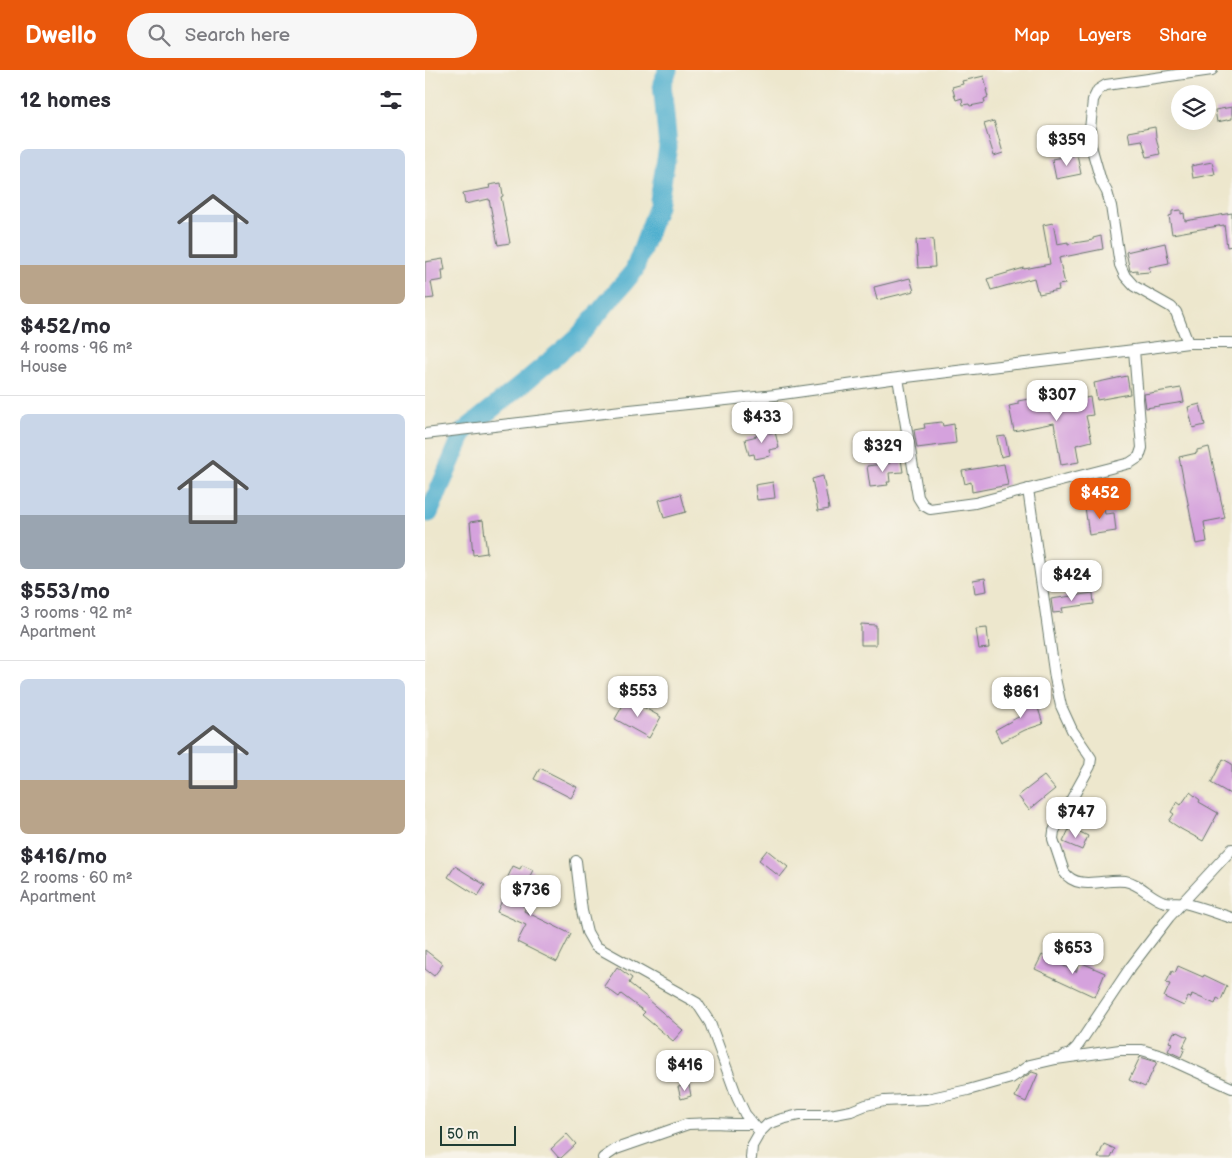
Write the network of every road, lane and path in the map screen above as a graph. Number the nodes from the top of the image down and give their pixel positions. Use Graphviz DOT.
graph roads {
  1 [pos="1212,70"];
  2 [pos="1232,342"];
  3 [pos="1188,343"];
  4 [pos="1134,350"];
  5 [pos="898,378"];
  6 [pos="425,434"];
  7 [pos="1028,489"];
  8 [pos="1232,848"];
  9 [pos="576,861"];
  10 [pos="1182,903"];
  11 [pos="1232,918"];
  12 [pos="1056,1059"];
  13 [pos="1232,1088"];
  14 [pos="756,1128"];
  15 [pos="603,1158"];
  16 [pos="751,1158"];
  1 -- 3 [label="street"];
  2 -- 3 [label="street"];
  3 -- 4 [label="street"];
  4 -- 5 [label="street"];
  4 -- 7 [label="street"];
  5 -- 6 [label="street"];
  5 -- 7 [label="street"];
  7 -- 10 [label="street"];
  8 -- 10 [label="street"];
  9 -- 14 [label="street"];
  10 -- 11 [label="street"];
  10 -- 12 [label="street"];
  12 -- 13 [label="street"];
  12 -- 14 [label="street"];
  14 -- 15 [label="street"];
  14 -- 16 [label="street"];
}
